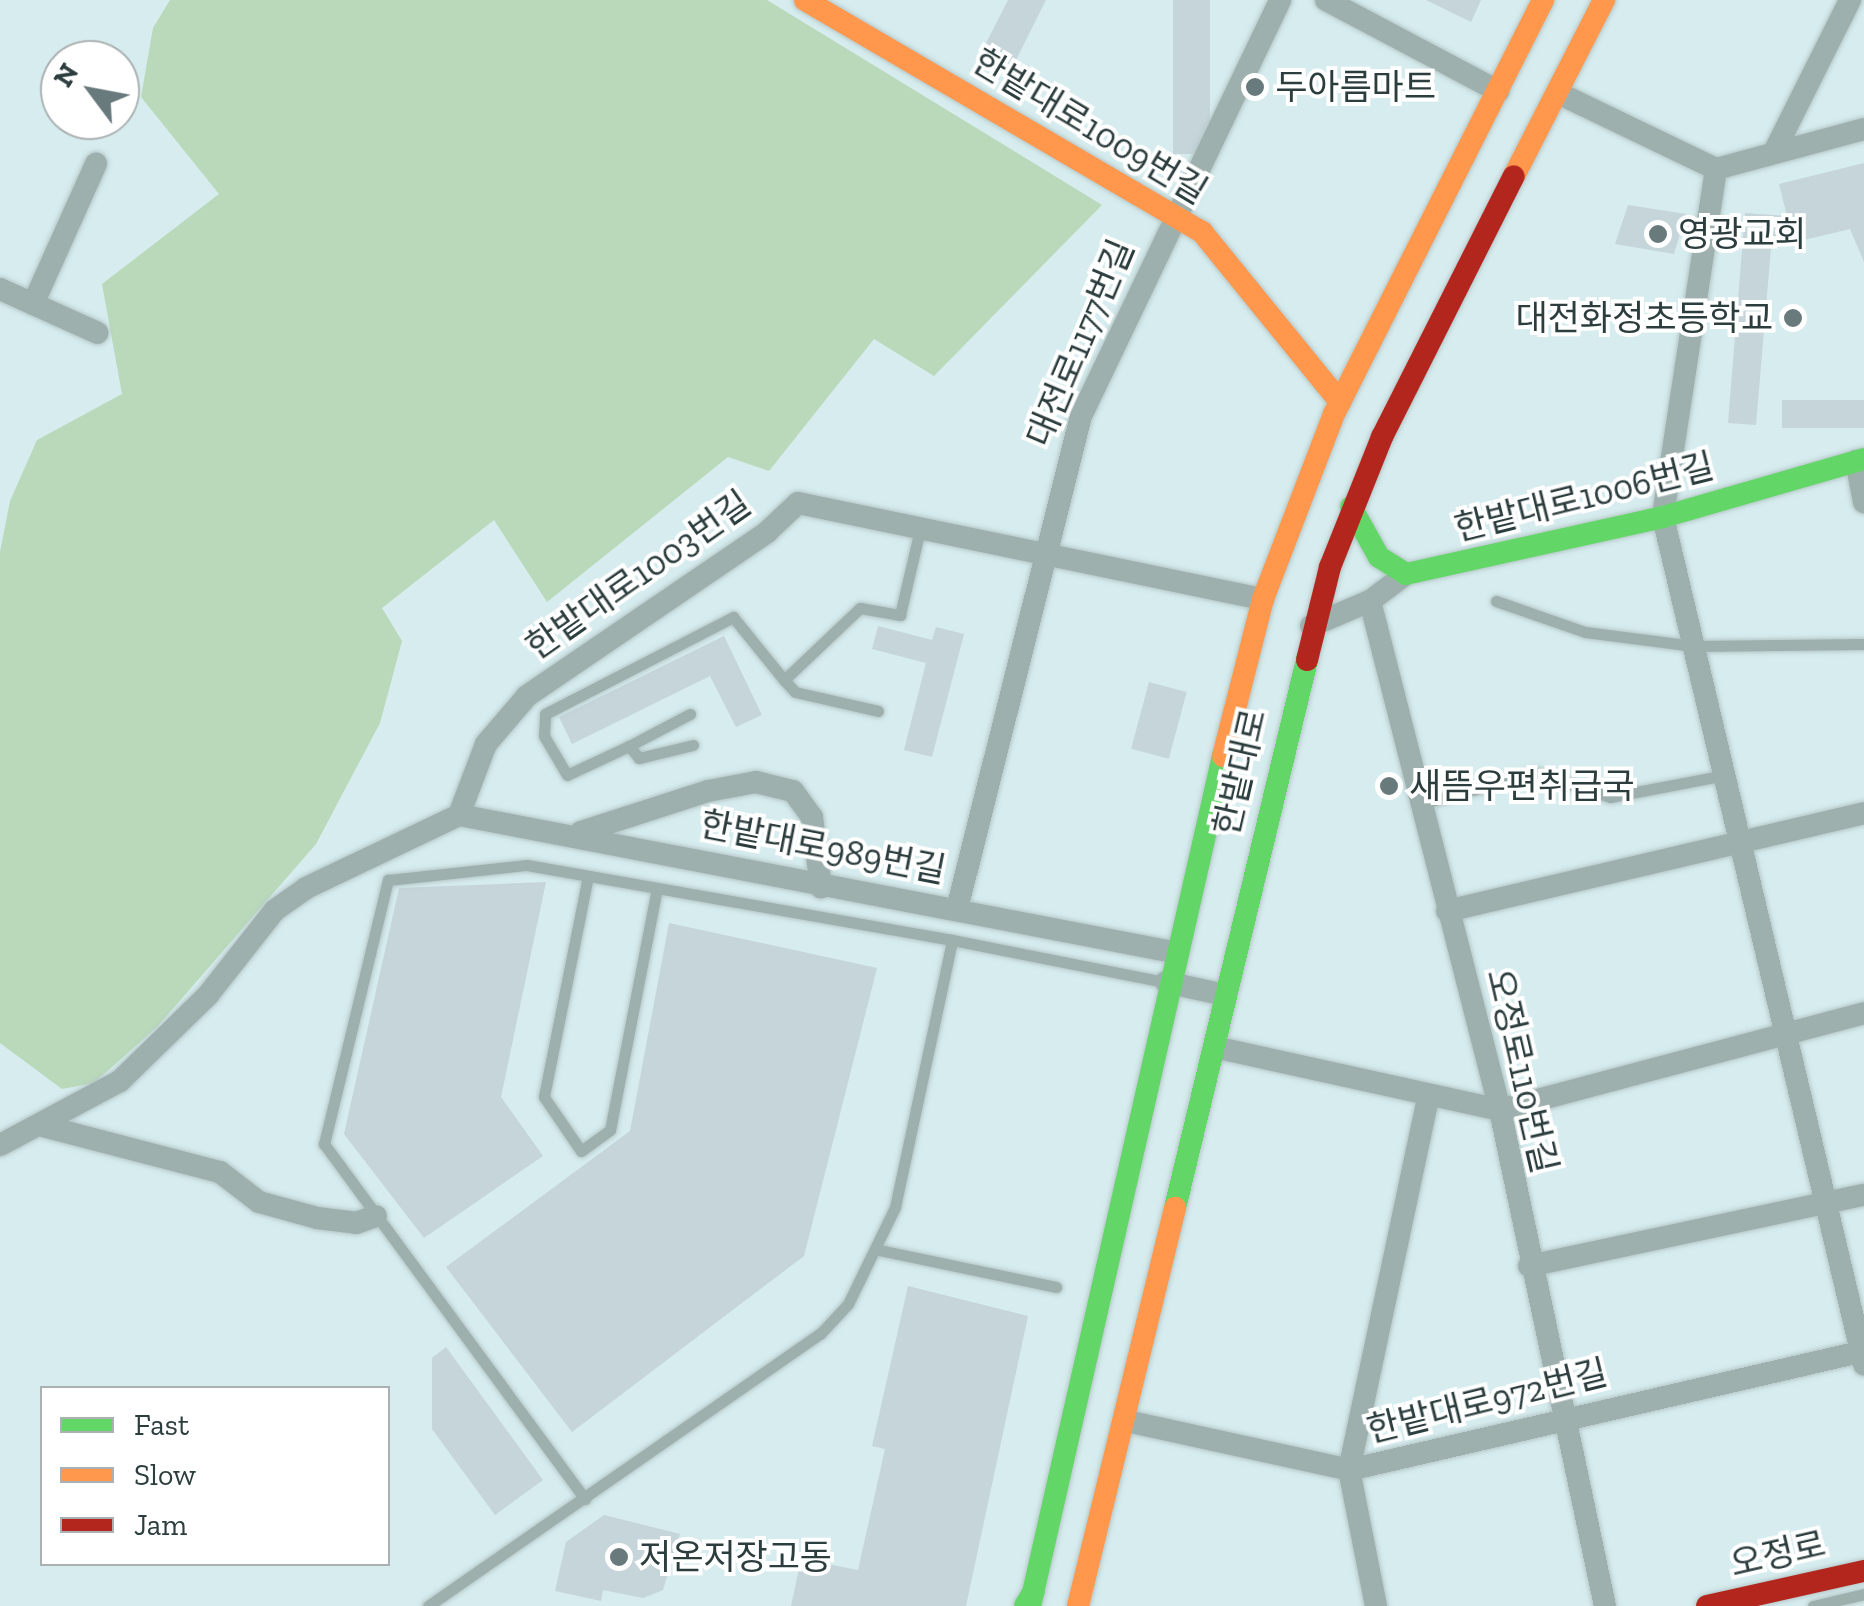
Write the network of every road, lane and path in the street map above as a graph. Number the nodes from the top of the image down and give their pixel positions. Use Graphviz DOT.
graph roads {
  1 [pos="806,0"];
  2 [pos="1280,0"];
  3 [pos="1326,0"];
  4 [pos="1543,0"];
  5 [pos="1604,0"];
  6 [pos="1850,0"];
  7 [pos="1498,91"];
  8 [pos="1558,93"];
  9 [pos="1864,129"];
  10 [pos="1775,150"];
  11 [pos="96,164"];
  12 [pos="1716,169"];
  13 [pos="1175,214"];
  14 [pos="0,290"];
  15 [pos="33,304"];
  16 [pos="98,334"];
  17 [pos="1340,402"];
  18 [pos="1860,460"];
  19 [pos="1864,502"];
  20 [pos="1351,507"];
  21 [pos="1664,517"];
  22 [pos="920,528"];
  23 [pos="1042,555"];
  24 [pos="1406,574"];
  25 [pos="1263,600"];
  26 [pos="1496,600"];
  27 [pos="1370,601"];
  28 [pos="1311,626"];
  29 [pos="1864,644"];
  30 [pos="1694,646"];
  31 [pos="784,680"];
  32 [pos="527,696"];
  33 [pos="878,711"];
  34 [pos="545,714"];
  35 [pos="690,714"];
  36 [pos="628,746"];
  37 [pos="693,746"];
  38 [pos="1724,775"];
  39 [pos="1420,804"];
  40 [pos="1864,814"];
  41 [pos="459,815"];
  42 [pos="578,833"];
  43 [pos="1740,840"];
  44 [pos="588,876"];
  45 [pos="821,887"];
  46 [pos="658,890"];
  47 [pos="957,909"];
  48 [pos="1447,911"];
  49 [pos="952,940"];
  50 [pos="1173,952"];
  51 [pos="1166,982"];
  52 [pos="1225,996"];
  53 [pos="1864,1013"];
  54 [pos="1780,1032"];
  55 [pos="1214,1046"];
  56 [pos="1429,1095"];
  57 [pos="1500,1110"];
  58 [pos="43,1126"];
  59 [pos="0,1145"];
  60 [pos="1864,1195"];
  61 [pos="1824,1205"];
  62 [pos="376,1216"];
  63 [pos="879,1250"];
  64 [pos="1530,1266"];
  65 [pos="1056,1287"];
  66 [pos="1863,1355"];
  67 [pos="1561,1417"];
  68 [pos="1127,1421"];
  69 [pos="1349,1470"];
  70 [pos="585,1498"];
  71 [pos="1864,1571"];
  72 [pos="1864,1594"];
  73 [pos="1030,1601"];
  74 [pos="1080,1602"];
  75 [pos="428,1606"];
  76 [pos="1376,1606"];
  77 [pos="1605,1606"];
  78 [pos="1707,1606"];
  79 [pos="1813,1606"];
  1 -- 13 [label="main road, 한밭대로1009번길"];
  2 -- 13 [label="street, 대전로1177번길"];
  3 -- 7 [label="street"];
  4 -- 7 [label="main road, 한밭대로"];
  5 -- 8 [label="main road, 한밭대로"];
  6 -- 10 [label="street"];
  7 -- 17 [label="main road, 한밭대로"];
  8 -- 12 [label="street"];
  8 -- 20 [label="main road, 한밭대로"];
  9 -- 10 [label="street"];
  10 -- 12 [label="street"];
  11 -- 15 [label="street"];
  12 -- 21 [label="street"];
  13 -- 17 [label="main road, 한밭대로1009번길"];
  13 -- 23 [label="street, 대전로1177번길"];
  14 -- 15 [label="street"];
  15 -- 16 [label="street"];
  17 -- 25 [label="main road, 한밭대로"];
  18 -- 19 [label="street"];
  18 -- 21 [label="main road, 한밭대로1006번길"];
  20 -- 24 [label="main road"];
  20 -- 28 [label="main road, 한밭대로"];
  21 -- 24 [label="main road, 한밭대로1006번길"];
  21 -- 30 [label="street"];
  22 -- 23 [label="street, 한밭대로1003번길"];
  22 -- 31 [label="lane"];
  22 -- 32 [label="street, 한밭대로1003번길"];
  23 -- 25 [label="street, 한밭대로1003번길"];
  23 -- 47 [label="street, 대전로1177번길"];
  24 -- 27 [label="street"];
  25 -- 50 [label="main road, 한밭대로"];
  26 -- 30 [label="lane"];
  27 -- 28 [label="street"];
  27 -- 39 [label="street, 오정로110번길"];
  28 -- 52 [label="main road, 한밭대로"];
  29 -- 30 [label="lane"];
  30 -- 38 [label="street"];
  31 -- 33 [label="lane"];
  31 -- 34 [label="lane"];
  32 -- 34 [label="lane"];
  32 -- 41 [label="street, 한밭대로1003번길"];
  34 -- 36 [label="lane"];
  35 -- 36 [label="lane"];
  36 -- 37 [label="lane"];
  38 -- 39 [label="lane"];
  38 -- 43 [label="street"];
  39 -- 48 [label="street, 오정로110번길"];
  40 -- 43 [label="street"];
  41 -- 42 [label="street, 한밭대로989번길"];
  41 -- 58 [label="street"];
  42 -- 45 [label="street, 한밭대로989번길"];
  42 -- 45 [label="street"];
  43 -- 48 [label="street"];
  43 -- 54 [label="street"];
  44 -- 46 [label="lane"];
  44 -- 46 [label="lane"];
  44 -- 62 [label="lane"];
  45 -- 47 [label="street, 한밭대로989번길"];
  46 -- 49 [label="lane"];
  47 -- 50 [label="street, 한밭대로989번길"];
  48 -- 57 [label="street, 오정로110번길"];
  49 -- 51 [label="lane"];
  49 -- 63 [label="lane"];
  50 -- 51 [label="main road, 한밭대로"];
  51 -- 52 [label="street"];
  51 -- 73 [label="main road, 한밭대로"];
  52 -- 55 [label="main road, 한밭대로"];
  53 -- 54 [label="street"];
  54 -- 57 [label="street"];
  54 -- 61 [label="street"];
  55 -- 56 [label="street"];
  55 -- 68 [label="main road, 한밭대로"];
  56 -- 57 [label="street"];
  56 -- 69 [label="street"];
  57 -- 64 [label="street, 오정로110번길"];
  58 -- 59 [label="street"];
  58 -- 62 [label="street"];
  60 -- 61 [label="street"];
  61 -- 64 [label="street"];
  61 -- 66 [label="street"];
  62 -- 70 [label="lane"];
  63 -- 65 [label="lane"];
  63 -- 70 [label="lane"];
  64 -- 67 [label="street, 오정로110번길"];
  66 -- 67 [label="street, 한밭대로972번길"];
  67 -- 69 [label="street, 한밭대로972번길"];
  67 -- 77 [label="street, 오정로110번길"];
  68 -- 69 [label="street, 한밭대로972번길"];
  68 -- 74 [label="main road, 한밭대로"];
  69 -- 76 [label="street"];
  70 -- 75 [label="lane"];
  71 -- 78 [label="main road, 오정로"];
  72 -- 79 [label="lane"];
}
